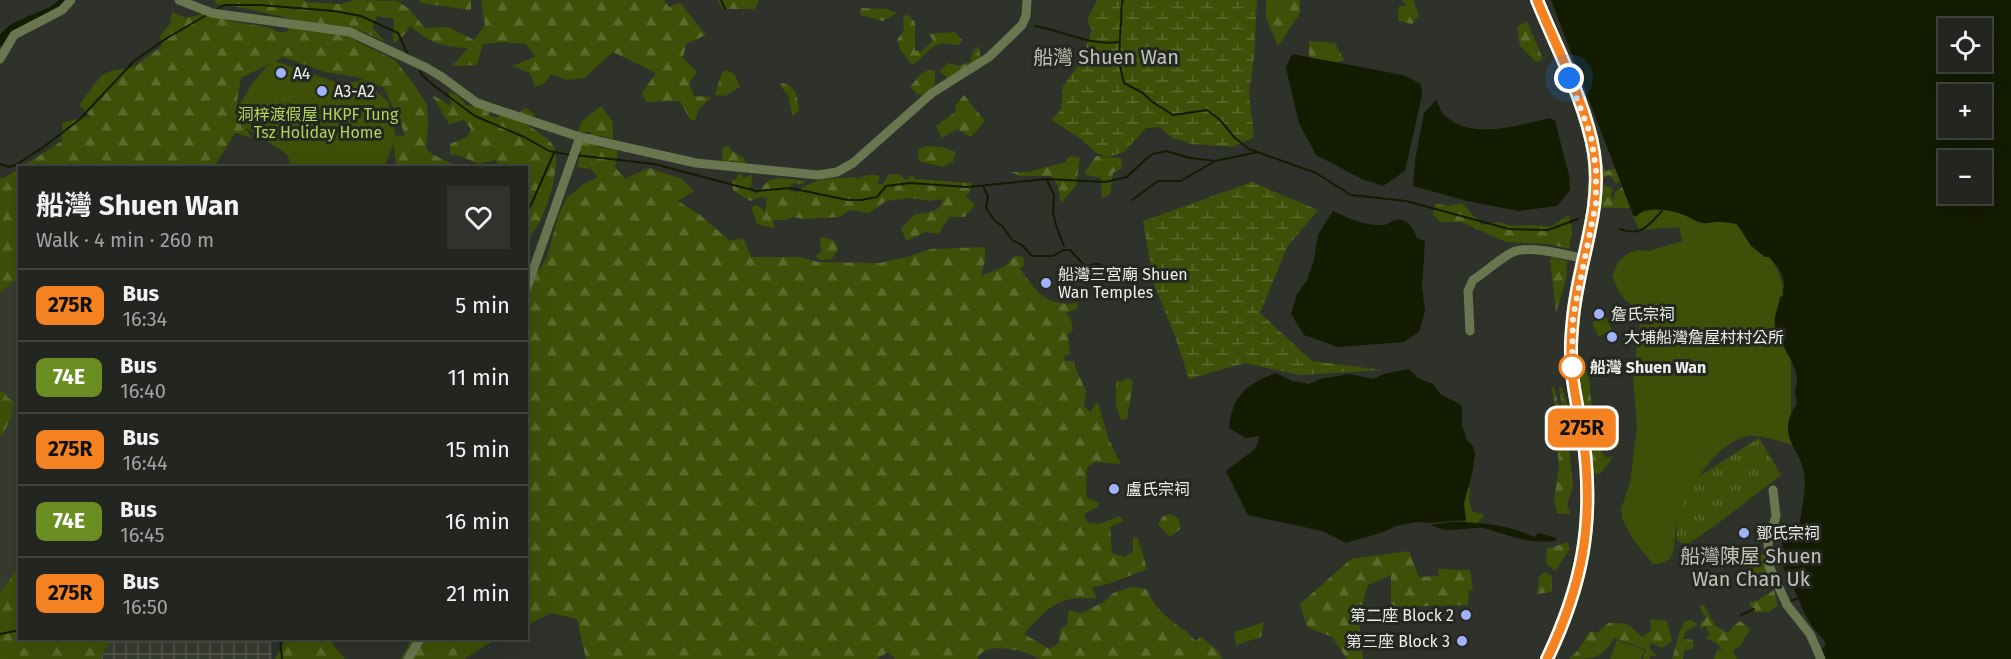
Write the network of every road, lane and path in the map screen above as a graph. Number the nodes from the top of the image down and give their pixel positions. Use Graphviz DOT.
graph roads {
  1 [pos="71,0"];
  2 [pos="179,0"];
  3 [pos="1027,0"];
  4 [pos="1537,0"];
  5 [pos="0,58"];
  6 [pos="580,137"];
  7 [pos="1585,259"];
  8 [pos="528,284"];
  9 [pos="1470,331"];
  10 [pos="1773,490"];
  11 [pos="419,640"];
  12 [pos="408,659"];
  13 [pos="1547,659"];
  14 [pos="1821,659"];
  1 -- 5 [label="street"];
  2 -- 6 [label="street"];
  3 -- 6 [label="street"];
  4 -- 7 [label="main road"];
  6 -- 8 [label="street"];
  7 -- 9 [label="street"];
  7 -- 13 [label="main road"];
  10 -- 14 [label="street"];
  11 -- 12 [label="street"];
}
